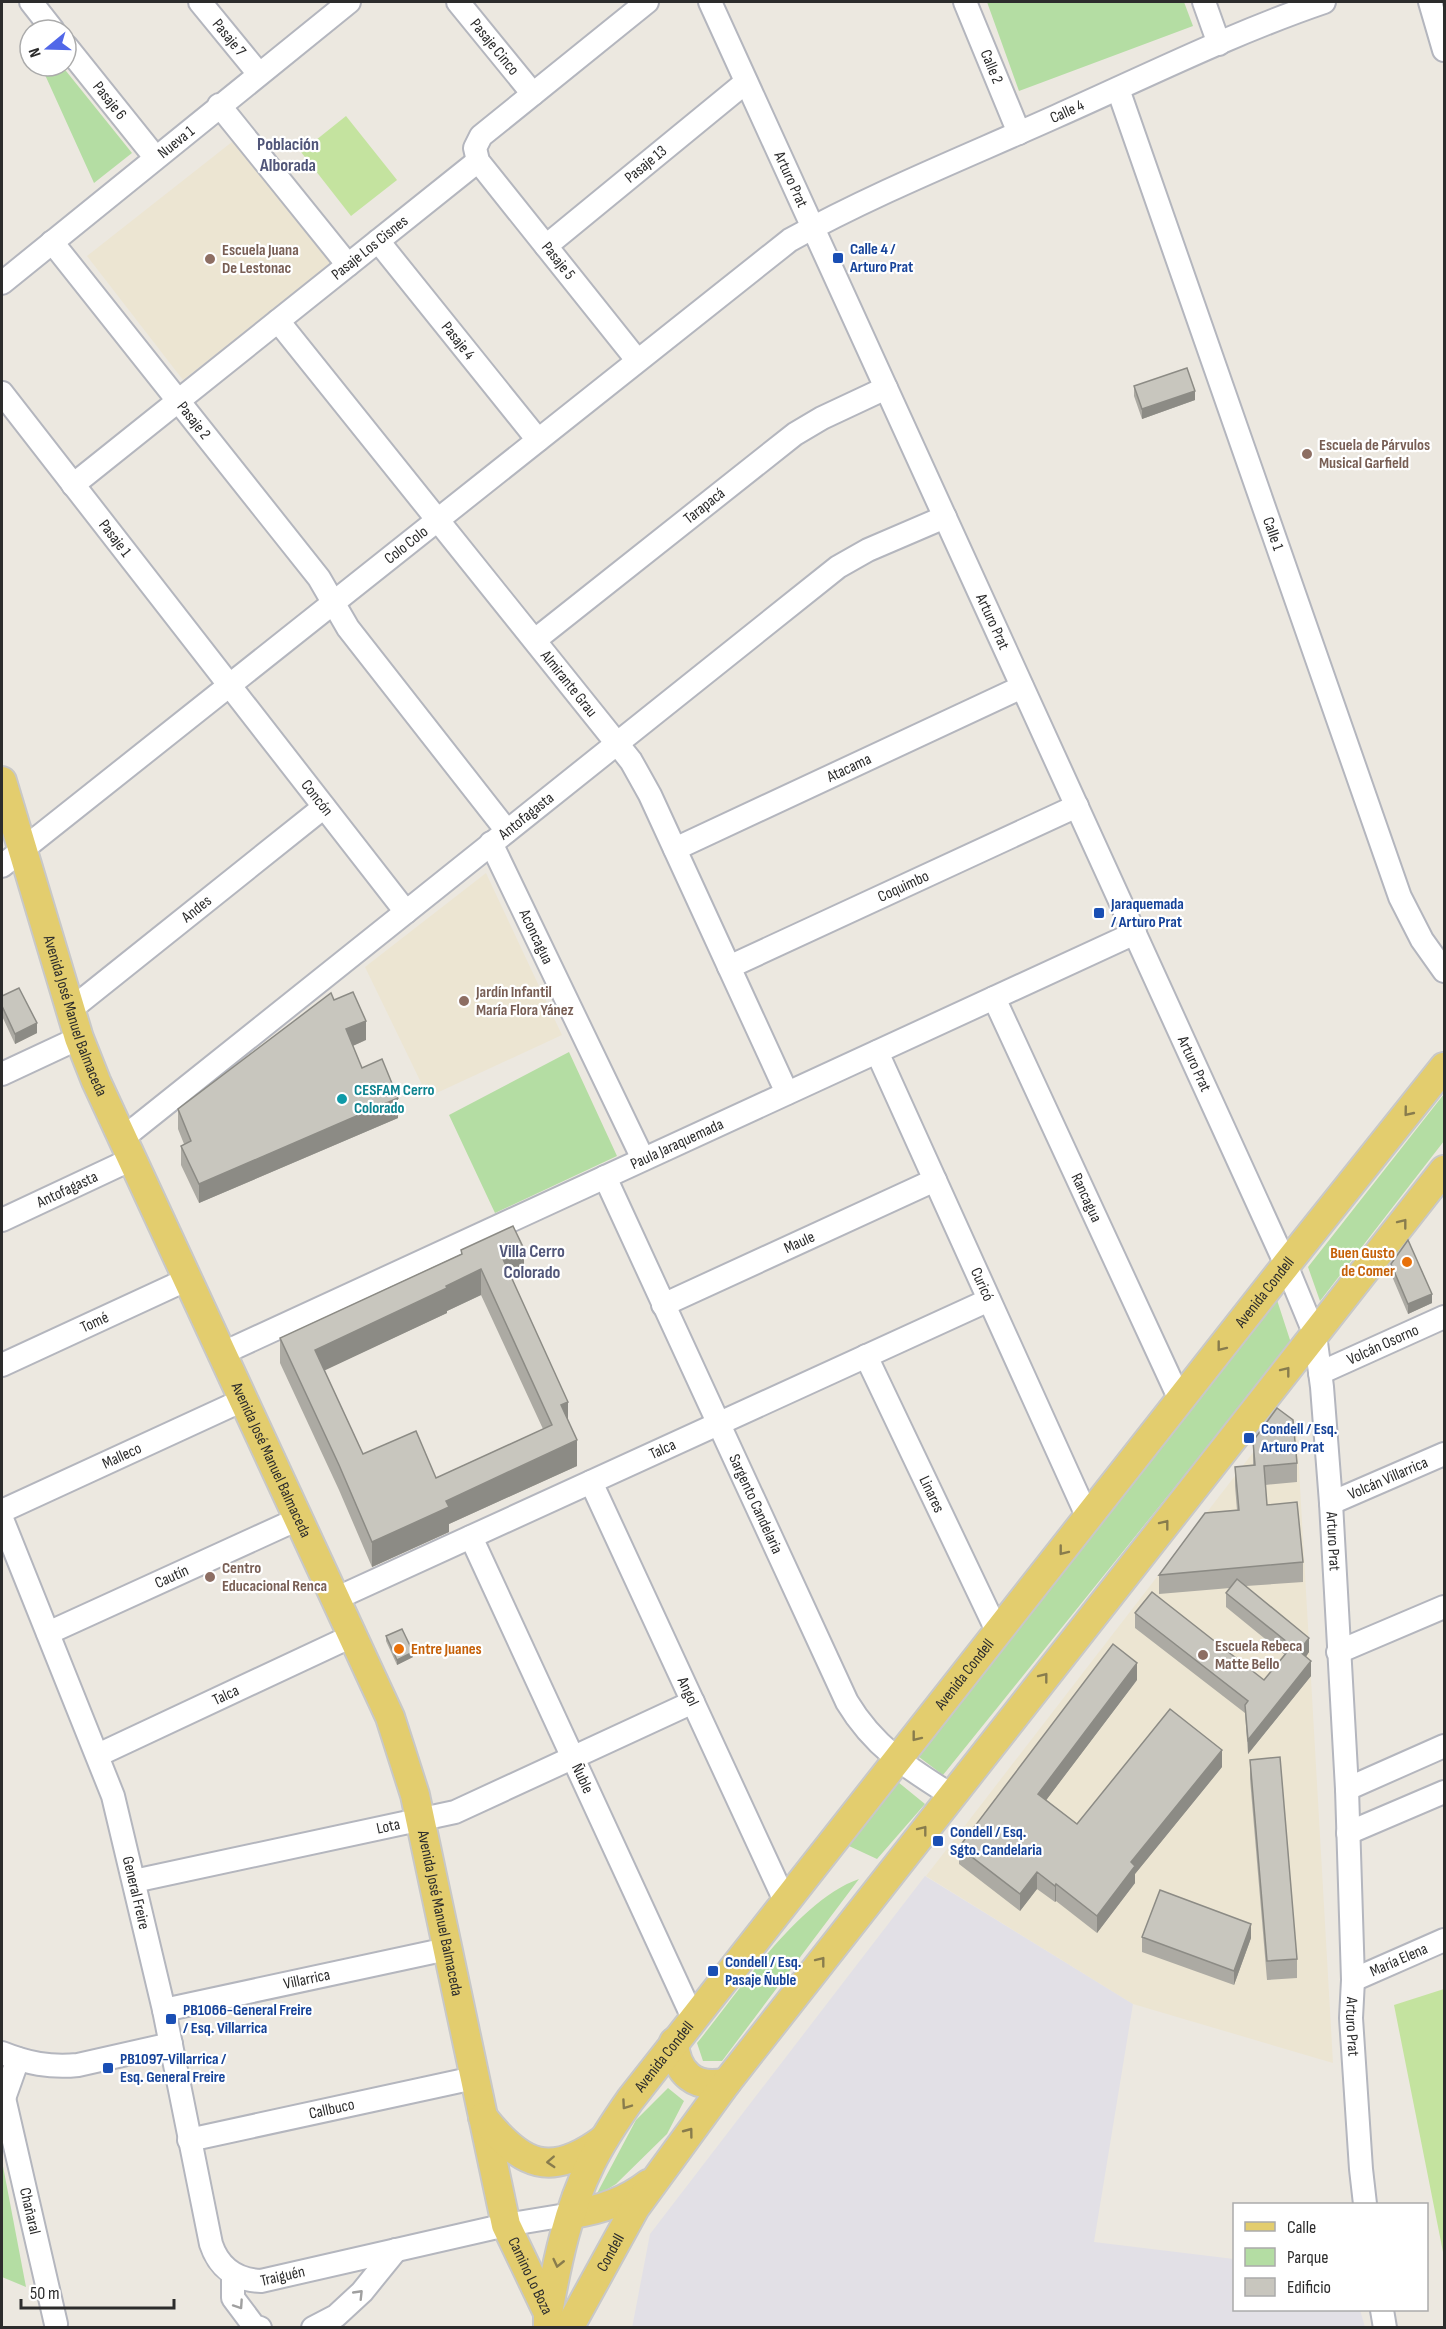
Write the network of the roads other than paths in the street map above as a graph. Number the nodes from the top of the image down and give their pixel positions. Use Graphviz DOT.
graph roads {
  1 [pos="31,2"];
  2 [pos="200,2"];
  3 [pos="349,2"];
  4 [pos="458,2"];
  5 [pos="646,2"];
  6 [pos="710,2"];
  7 [pos="965,2"];
  8 [pos="1204,2"];
  9 [pos="1324,2"];
  10 [pos="1430,2"];
  11 [pos="44,18"];
  12 [pos="1219,44"];
  13 [pos="1444,50"];
  14 [pos="78,61"];
  15 [pos="259,74"];
  16 [pos="746,82"];
  17 [pos="1118,89"];
  18 [pos="533,94"];
  19 [pos="219,105"];
  20 [pos="1020,133"];
  21 [pos="155,157"];
  22 [pos="478,161"];
  23 [pos="813,227"];
  24 [pos="378,241"];
  25 [pos="52,242"];
  26 [pos="546,246"];
  27 [pos="348,265"];
  28 [pos="2,283"];
  29 [pos="278,321"];
  30 [pos="637,360"];
  31 [pos="886,388"];
  32 [pos="2,393"];
  33 [pos="178,400"];
  34 [pos="538,440"];
  35 [pos="73,484"];
  36 [pos="945,517"];
  37 [pos="437,519"];
  38 [pos="333,602"];
  39 [pos="535,640"];
  40 [pos="229,685"];
  41 [pos="1022,687"];
  42 [pos="617,743"];
  43 [pos="2,781"];
  44 [pos="1077,806"];
  45 [pos="324,807"];
  46 [pos="499,837"];
  47 [pos="675,849"];
  48 [pos="11,858"];
  49 [pos="406,912"];
  50 [pos="1135,933"];
  51 [pos="729,967"];
  52 [pos="1444,971"];
  53 [pos="994,998"];
  54 [pos="70,1010"];
  55 [pos="79,1038"];
  56 [pos="877,1052"];
  57 [pos="1444,1067"];
  58 [pos="2,1074"];
  59 [pos="787,1093"];
  60 [pos="128,1148"];
  61 [pos="643,1159"];
  62 [pos="1444,1170"];
  63 [pos="604,1177"];
  64 [pos="935,1180"];
  65 [pos="2,1220"];
  66 [pos="1286,1265"];
  67 [pos="188,1279"];
  68 [pos="989,1300"];
  69 [pos="663,1305"];
  70 [pos="1444,1317"];
  71 [pos="1315,1335"];
  72 [pos="221,1354"];
  73 [pos="866,1356"];
  74 [pos="2,1365"];
  75 [pos="1320,1373"];
  76 [pos="243,1400"];
  77 [pos="1180,1400"];
  78 [pos="718,1424"];
  79 [pos="1444,1454"];
  80 [pos="591,1482"];
  81 [pos="1331,1503"];
  82 [pos="2,1511"];
  83 [pos="1088,1518"];
  84 [pos="2,1519"];
  85 [pos="298,1519"];
  86 [pos="471,1537"];
  87 [pos="335,1599"];
  88 [pos="1444,1607"];
  89 [pos="48,1633"];
  90 [pos="998,1633"];
  91 [pos="352,1636"];
  92 [pos="1338,1652"];
  93 [pos="693,1702"];
  94 [pos="1444,1746"];
  95 [pos="98,1755"];
  96 [pos="573,1758"];
  97 [pos="898,1761"];
  98 [pos="1347,1789"];
  99 [pos="1444,1792"];
  100 [pos="951,1795"];
  101 [pos="420,1820"];
  102 [pos="1348,1833"];
  103 [pos="134,1881"];
  104 [pos="786,1901"];
  105 [pos="1444,1940"];
  106 [pos="447,1949"];
  107 [pos="1353,1980"];
  108 [pos="164,2010"];
  109 [pos="693,2018"];
  110 [pos="674,2042"];
  111 [pos="171,2044"];
  112 [pos="10,2056"];
  113 [pos="474,2078"];
  114 [pos="727,2082"];
  115 [pos="3,2101"];
  116 [pos="482,2115"];
  117 [pos="604,2139"];
  118 [pos="189,2140"];
  119 [pos="654,2179"];
  120 [pos="1365,2203"];
  121 [pos="572,2214"];
  122 [pos="506,2224"];
  123 [pos="396,2250"];
  124 [pos="233,2275"];
  125 [pos="1382,2311"];
  126 [pos="555,2323"];
  127 [pos="56,2324"];
  128 [pos="260,2328"];
  129 [pos="314,2328"];
  130 [pos="1385,2328"];
  1 -- 11 [label="street"];
  2 -- 15 [label="street, Pasaje 7"];
  3 -- 15 [label="street, Nueva 1"];
  4 -- 18 [label="street, Pasaje Cinco"];
  5 -- 18 [label="street"];
  6 -- 16 [label="street, Arturo Prat"];
  7 -- 20 [label="street, Calle 2"];
  8 -- 12 [label="street"];
  9 -- 12 [label="street, Calle 4"];
  10 -- 13 [label="street"];
  12 -- 17 [label="street, Calle 4"];
  14 -- 21 [label="street, Pasaje 6"];
  15 -- 19 [label="street, Nueva 1"];
  16 -- 23 [label="street, Arturo Prat"];
  16 -- 26 [label="street, Pasaje 13"];
  17 -- 20 [label="street, Calle 4"];
  17 -- 52 [label="street, Calle 1"];
  18 -- 22 [label="street"];
  19 -- 21 [label="street, Nueva 1"];
  19 -- 27 [label="street"];
  20 -- 23 [label="street, Calle 4"];
  21 -- 25 [label="street, Nueva 1"];
  22 -- 24 [label="street, Pasaje Los Cisnes"];
  22 -- 26 [label="street, Pasaje 5"];
  23 -- 30 [label="street, Colo Colo"];
  23 -- 31 [label="street, Arturo Prat"];
  24 -- 27 [label="street, Pasaje Los Cisnes"];
  24 -- 34 [label="street, Pasaje 4"];
  25 -- 28 [label="street, Nueva 1"];
  25 -- 33 [label="street, Pasaje 2"];
  26 -- 30 [label="street, Pasaje 5"];
  27 -- 29 [label="street, Pasaje Los Cisnes"];
  29 -- 33 [label="street, Pasaje Los Cisnes"];
  29 -- 37 [label="street, Almirante Grau"];
  30 -- 34 [label="street, Colo Colo"];
  31 -- 36 [label="street, Arturo Prat"];
  31 -- 39 [label="street, Tarapacá"];
  32 -- 35 [label="street, Pasaje 1"];
  33 -- 35 [label="street, Pasaje Los Cisnes"];
  33 -- 38 [label="street, Pasaje 2"];
  34 -- 37 [label="street, Colo Colo"];
  35 -- 40 [label="street, Pasaje 1"];
  36 -- 41 [label="street, Arturo Prat"];
  36 -- 42 [label="street, Antofagasta"];
  37 -- 38 [label="street, Colo Colo"];
  37 -- 39 [label="street, Almirante Grau"];
  38 -- 40 [label="street, Colo Colo"];
  38 -- 46 [label="street, Aconcagua"];
  39 -- 42 [label="street, Almirante Grau"];
  40 -- 45 [label="street, Concón"];
  40 -- 48 [label="street, Colo Colo"];
  41 -- 44 [label="street, Arturo Prat"];
  41 -- 47 [label="street, Atacama"];
  42 -- 46 [label="street, Antofagasta"];
  42 -- 47 [label="street, Almirante Grau"];
  43 -- 48 [label="main road, Avenida José Manuel Balmaceda"];
  44 -- 50 [label="street, Arturo Prat"];
  44 -- 51 [label="street, Coquimbo"];
  45 -- 49 [label="street, Concón"];
  45 -- 54 [label="street, Andes"];
  46 -- 49 [label="street, Antofagasta"];
  46 -- 61 [label="street, Aconcagua"];
  47 -- 51 [label="street, Almirante Grau"];
  48 -- 54 [label="main road, Avenida José Manuel Balmaceda"];
  49 -- 60 [label="street, Antofagasta"];
  50 -- 53 [label="street, Paula Jaraquemada"];
  50 -- 66 [label="street, Arturo Prat"];
  51 -- 59 [label="street, Almirante Grau"];
  53 -- 56 [label="street, Paula Jaraquemada"];
  53 -- 77 [label="street, Rancagua"];
  54 -- 55 [label="main road, Avenida José Manuel Balmaceda"];
  55 -- 58 [label="street"];
  55 -- 60 [label="main road, Avenida José Manuel Balmaceda"];
  56 -- 59 [label="street, Paula Jaraquemada"];
  56 -- 64 [label="street, Curicó"];
  57 -- 66 [label="main road, Avenida Condell, one-way"];
  59 -- 61 [label="street, Paula Jaraquemada"];
  60 -- 65 [label="street, Antofagasta"];
  60 -- 67 [label="main road, Avenida José Manuel Balmaceda"];
  61 -- 63 [label="street, Paula Jaraquemada"];
  71 -- 62 [label="main road, one-way"];
  63 -- 69 [label="street, Sargento Candelaria"];
  63 -- 72 [label="street, Paula Jaraquemada"];
  64 -- 68 [label="street, Curicó"];
  64 -- 69 [label="street, Maule"];
  66 -- 71 [label="street, Arturo Prat"];
  66 -- 77 [label="main road, Avenida Condell, one-way"];
  67 -- 72 [label="main road, Avenida José Manuel Balmaceda"];
  67 -- 74 [label="street, Tomé"];
  68 -- 73 [label="street, Talca"];
  68 -- 83 [label="street, Curicó"];
  69 -- 78 [label="street, Sargento Candelaria"];
  70 -- 75 [label="street, Volcán Osorno"];
  71 -- 75 [label="street, Arturo Prat"];
  100 -- 71 [label="main road, one-way"];
  72 -- 76 [label="main road, Avenida José Manuel Balmaceda"];
  73 -- 78 [label="street, Talca"];
  73 -- 90 [label="street, Linares"];
  75 -- 81 [label="street, Arturo Prat"];
  76 -- 82 [label="street, Malleco"];
  76 -- 85 [label="main road, Avenida José Manuel Balmaceda"];
  77 -- 83 [label="main road, Avenida Condell"];
  78 -- 80 [label="street, Talca"];
  78 -- 97 [label="street, Sargento Candelaria"];
  79 -- 81 [label="street, Volcán Villarrica"];
  80 -- 86 [label="street, Talca"];
  80 -- 93 [label="street, Angol"];
  81 -- 92 [label="street, Arturo Prat"];
  83 -- 90 [label="main road, Avenida Condell, one-way"];
  84 -- 89 [label="street, General Freire"];
  85 -- 87 [label="main road, Avenida José Manuel Balmaceda"];
  85 -- 89 [label="street, Cautín"];
  86 -- 87 [label="street, Talca"];
  86 -- 96 [label="street, Ñuble"];
  87 -- 91 [label="main road, Avenida José Manuel Balmaceda"];
  88 -- 92 [label="street"];
  89 -- 95 [label="street, General Freire"];
  90 -- 97 [label="main road, Avenida Condell, one-way"];
  91 -- 95 [label="street, Talca"];
  91 -- 101 [label="main road, Avenida José Manuel Balmaceda"];
  92 -- 98 [label="street, Arturo Prat"];
  93 -- 96 [label="street, Lota"];
  93 -- 104 [label="street, Angol"];
  94 -- 98 [label="street"];
  95 -- 103 [label="street, General Freire"];
  96 -- 101 [label="street, Lota"];
  96 -- 109 [label="street, Ñuble"];
  97 -- 100 [label="street, Sargento Candelaria"];
  97 -- 104 [label="main road, Avenida Condell"];
  98 -- 102 [label="street, Arturo Prat"];
  99 -- 102 [label="street"];
  114 -- 100 [label="main road, one-way"];
  101 -- 103 [label="street, Lota"];
  101 -- 106 [label="main road, Avenida José Manuel Balmaceda"];
  102 -- 107 [label="street, Arturo Prat"];
  103 -- 108 [label="street, General Freire"];
  104 -- 109 [label="main road, Avenida Condell"];
  105 -- 107 [label="street, María Elena"];
  106 -- 108 [label="street, Villarrica"];
  106 -- 113 [label="main road, Avenida José Manuel Balmaceda"];
  107 -- 120 [label="street, Arturo Prat"];
  108 -- 111 [label="street, General Freire"];
  109 -- 110 [label="main road, Avenida Condell"];
  110 -- 114 [label="main road"];
  110 -- 117 [label="main road, Avenida Condell, one-way"];
  111 -- 112 [label="street"];
  111 -- 118 [label="street, General Freire"];
  112 -- 115 [label="street, Chañaral"];
  113 -- 116 [label="main road, Avenida José Manuel Balmaceda"];
  113 -- 118 [label="street, Callbuco"];
  119 -- 114 [label="main road, one-way"];
  115 -- 127 [label="street, Chañaral"];
  117 -- 116 [label="main road, one-way"];
  116 -- 122 [label="main road, Avenida José Manuel Balmaceda"];
  117 -- 121 [label="main road, Avenida Condell"];
  118 -- 124 [label="street, General Freire"];
  119 -- 121 [label="main road"];
  119 -- 126 [label="main road, Condell"];
  121 -- 122 [label="street, Traiguén"];
  121 -- 126 [label="main road, Avenida Condell, one-way"];
  122 -- 123 [label="street, Traiguén"];
  122 -- 126 [label="main road, Camino Lo Boza"];
  123 -- 124 [label="street, Traiguén"];
  129 -- 123 [label="street, one-way"];
  124 -- 128 [label="street, one-way"];
  125 -- 130 [label="street"];
}
